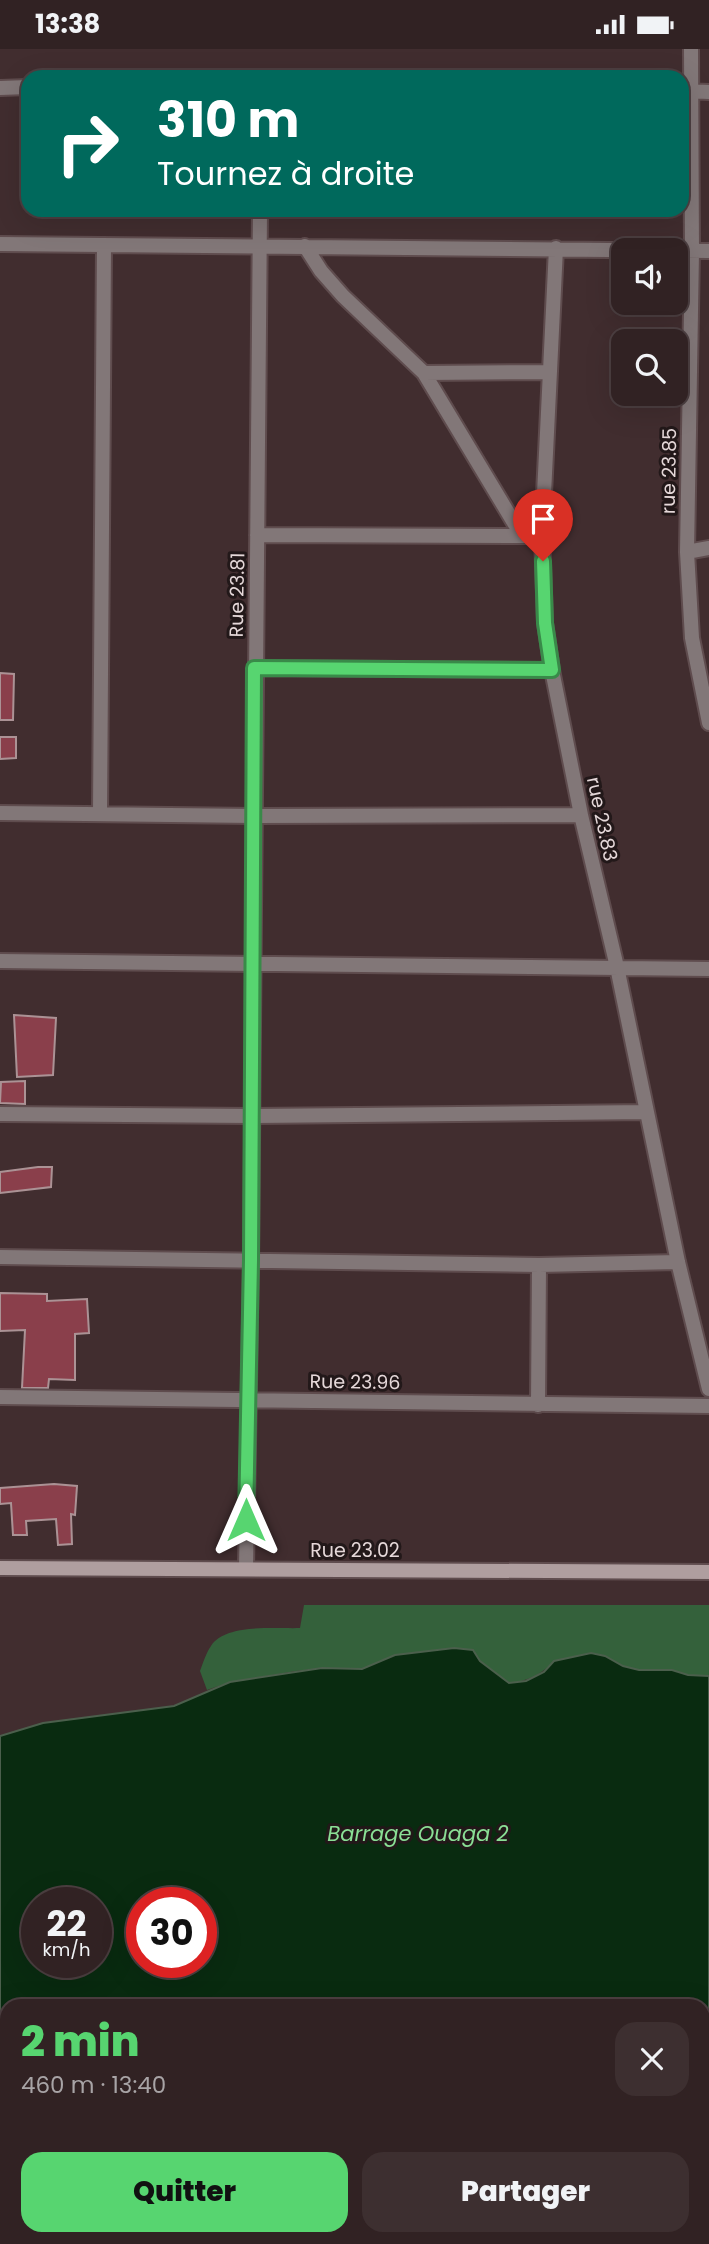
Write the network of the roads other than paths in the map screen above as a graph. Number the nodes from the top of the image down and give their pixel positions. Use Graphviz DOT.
graph roads {
  1 [pos="691,49"];
  2 [pos="688,70"];
  3 [pos="21,87"];
  4 [pos="0,88"];
  5 [pos="689,91"];
  6 [pos="709,92"];
  7 [pos="689,171"];
  8 [pos="260,217"];
  9 [pos="0,244"];
  10 [pos="104,246"];
  11 [pos="259,246"];
  12 [pos="305,246"];
  13 [pos="556,248"];
  14 [pos="692,251"];
  15 [pos="709,251"];
  16 [pos="550,372"];
  17 [pos="424,373"];
  18 [pos="257,535"];
  19 [pos="542,535"];
  20 [pos="522,536"];
  21 [pos="709,548"];
  22 [pos="688,552"];
  23 [pos="254,668"];
  24 [pos="552,670"];
  25 [pos="709,723"];
  26 [pos="0,813"];
  27 [pos="100,814"];
  28 [pos="581,815"];
  29 [pos="255,816"];
  30 [pos="0,961"];
  31 [pos="254,963"];
  32 [pos="617,967"];
  33 [pos="709,969"];
  34 [pos="647,1112"];
  35 [pos="0,1114"];
  36 [pos="252,1117"];
  37 [pos="0,1257"];
  38 [pos="251,1260"];
  39 [pos="678,1262"];
  40 [pos="539,1265"];
  41 [pos="709,1389"];
  42 [pos="0,1398"];
  43 [pos="247,1399"];
  44 [pos="538,1405"];
  45 [pos="709,1406"];
  46 [pos="0,1568"];
  47 [pos="246,1568"];
  48 [pos="709,1572"];
  1 -- 2 [label="street, rue 23.85"];
  3 -- 4 [label="street"];
  5 -- 6 [label="street"];
  7 -- 14 [label="street, rue 23.85"];
  8 -- 11 [label="street, Rue 23.81"];
  9 -- 10 [label="street"];
  10 -- 11 [label="street"];
  10 -- 27 [label="street"];
  11 -- 12 [label="street"];
  11 -- 18 [label="street, Rue 23.81"];
  12 -- 13 [label="street"];
  12 -- 17 [label="street"];
  13 -- 14 [label="street"];
  13 -- 16 [label="street, rue 23.83"];
  14 -- 15 [label="street"];
  14 -- 22 [label="street, rue 23.85"];
  16 -- 17 [label="street"];
  16 -- 19 [label="street, rue 23.83"];
  17 -- 20 [label="street"];
  18 -- 20 [label="street"];
  18 -- 23 [label="street, Rue 23.81"];
  19 -- 20 [label="street"];
  19 -- 24 [label="street, rue 23.83"];
  21 -- 22 [label="street"];
  22 -- 25 [label="street, rue 23.85"];
  23 -- 24 [label="street"];
  23 -- 29 [label="street, Rue 23.81"];
  24 -- 28 [label="street, rue 23.83"];
  26 -- 27 [label="street"];
  27 -- 29 [label="street"];
  28 -- 29 [label="street"];
  28 -- 32 [label="street, rue 23.83"];
  29 -- 31 [label="street, Rue 23.81"];
  30 -- 31 [label="street"];
  31 -- 32 [label="street"];
  31 -- 36 [label="street, Rue 23.81"];
  32 -- 33 [label="street"];
  32 -- 34 [label="street, rue 23.83"];
  34 -- 36 [label="street"];
  34 -- 39 [label="street, rue 23.83"];
  35 -- 36 [label="street"];
  36 -- 38 [label="street, Rue 23.81"];
  37 -- 38 [label="street"];
  38 -- 40 [label="street"];
  38 -- 43 [label="street, Rue 23.81"];
  39 -- 40 [label="street"];
  39 -- 41 [label="street, rue 23.83"];
  40 -- 44 [label="street"];
  42 -- 43 [label="street, Rue 23.96"];
  43 -- 44 [label="street, Rue 23.96"];
  43 -- 47 [label="street, Rue 23.81"];
  44 -- 45 [label="street, Rue 23.96"];
  46 -- 47 [label="street, Rue 23.02"];
  47 -- 48 [label="street, Rue 23.02"];
}
